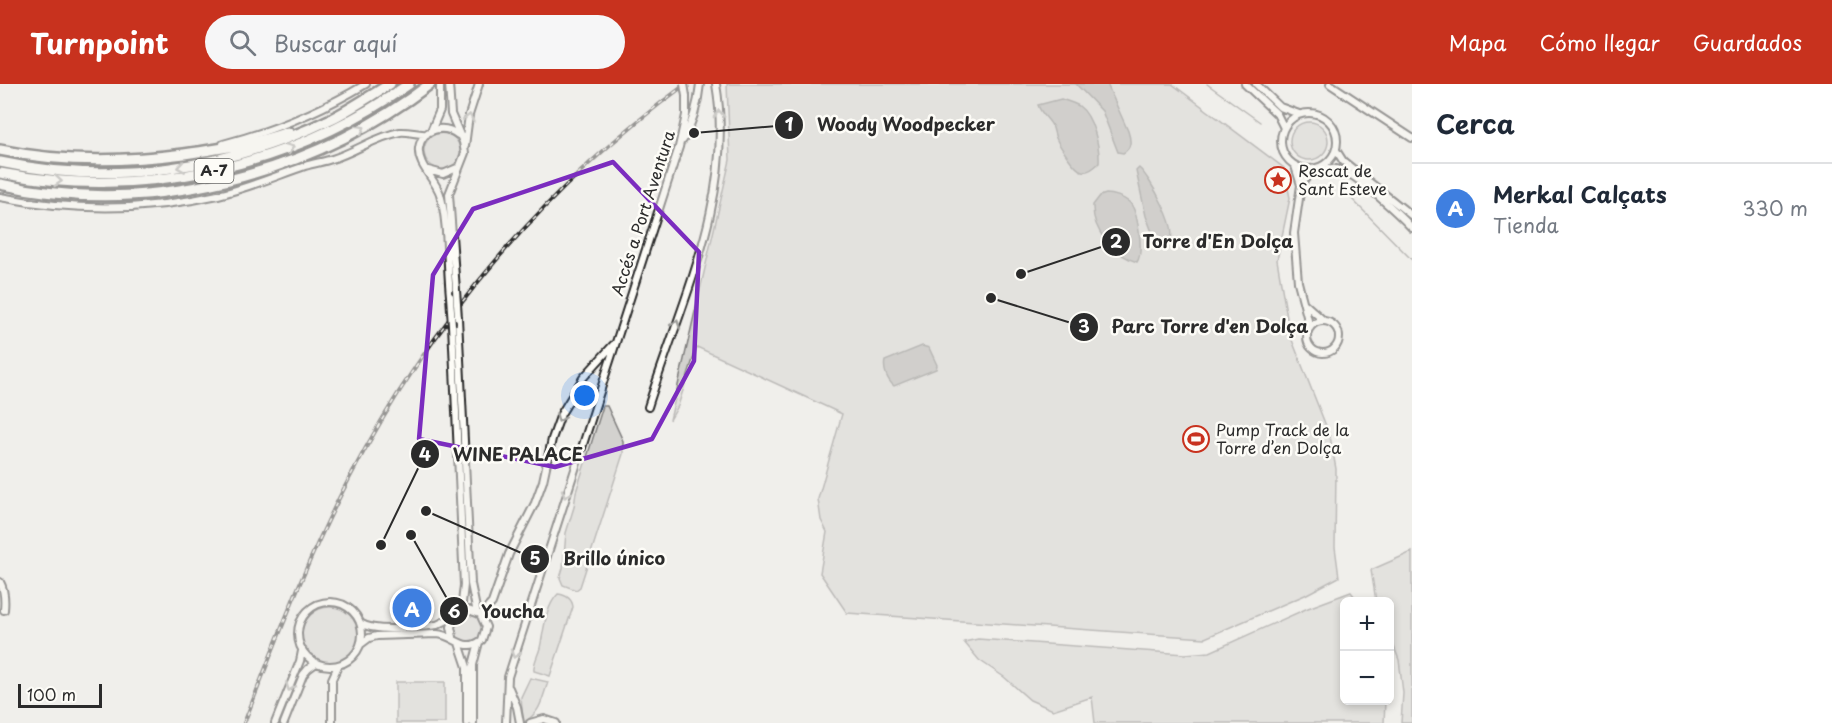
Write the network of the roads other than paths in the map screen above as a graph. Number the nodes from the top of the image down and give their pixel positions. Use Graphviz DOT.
graph roads {
  1 [pos="366,84"];
  2 [pos="390,84"];
  3 [pos="409,84"];
  4 [pos="430,84"];
  5 [pos="449,84"];
  6 [pos="479,84"];
  7 [pos="684,84"];
  8 [pos="716,84"];
  9 [pos="1245,84"];
  10 [pos="1256,84"];
  11 [pos="1330,84"];
  12 [pos="700,85"];
  13 [pos="440,86"];
  14 [pos="349,110"];
  15 [pos="1300,115"];
  16 [pos="1284,128"];
  17 [pos="429,132"];
  18 [pos="414,133"];
  19 [pos="460,138"];
  20 [pos="1412,138"];
  21 [pos="419,146"];
  22 [pos="679,147"];
  23 [pos="0,150"];
  24 [pos="1336,150"];
  25 [pos="188,153"];
  26 [pos="465,153"];
  27 [pos="260,159"];
  28 [pos="0,162"];
  29 [pos="460,166"];
  30 [pos="1295,166"];
  31 [pos="1321,167"];
  32 [pos="425,168"];
  33 [pos="1312,170"];
  34 [pos="0,173"];
  35 [pos="0,184"];
  36 [pos="1301,185"];
  37 [pos="166,190"];
  38 [pos="0,197"];
  39 [pos="1412,216"];
  40 [pos="1412,228"];
  41 [pos="1305,304"];
  42 [pos="1324,321"];
  43 [pos="1310,328"];
  44 [pos="618,337"];
  45 [pos="648,407"];
  46 [pos="0,582"];
  47 [pos="4,610"];
  48 [pos="461,612"];
  49 [pos="479,614"];
  50 [pos="454,618"];
  51 [pos="360,623"];
  52 [pos="453,637"];
  53 [pos="479,642"];
  54 [pos="459,643"];
  55 [pos="361,644"];
  56 [pos="302,650"];
  57 [pos="320,665"];
  58 [pos="338,666"];
  59 [pos="332,679"];
  60 [pos="507,685"];
  61 [pos="275,723"];
  62 [pos="284,723"];
  63 [pos="332,723"];
  64 [pos="467,723"];
  65 [pos="473,723"];
  66 [pos="506,723"];
  67 [pos="520,723"];
  68 [pos="530,723"];
  69 [pos="556,723"];
  1 -- 25 [label="street"];
  2 -- 14 [label="highway, A-7"];
  27 -- 3 [label="highway, A-7, one-way"];
  37 -- 4 [label="highway, one-way"];
  5 -- 19 [label="street"];
  26 -- 6 [label="street, one-way"];
  7 -- 22 [label="street, Accés a Port Aventura, bridge"];
  45 -- 8 [label="street, one-way"];
  9 -- 16 [label="street"];
  10 -- 15 [label="street"];
  11 -- 20 [label="street"];
  12 -- 22 [label="street"];
  13 -- 17 [label="street"];
  14 -- 25 [label="highway"];
  14 -- 28 [label="highway, A-7, one-way"];
  15 -- 16 [label="street"];
  15 -- 24 [label="street"];
  16 -- 30 [label="street"];
  17 -- 18 [label="street"];
  17 -- 19 [label="street"];
  17 -- 21 [label="street"];
  18 -- 21 [label="street"];
  18 -- 38 [label="street"];
  19 -- 26 [label="street"];
  21 -- 32 [label="street"];
  22 -- 44 [label="street, Accés a Port Aventura"];
  23 -- 25 [label="highway"];
  24 -- 31 [label="street"];
  24 -- 39 [label="street"];
  26 -- 29 [label="street"];
  34 -- 27 [label="highway, A-7, one-way"];
  27 -- 37 [label="highway"];
  29 -- 32 [label="street"];
  29 -- 49 [label="street, bridge"];
  30 -- 33 [label="street"];
  30 -- 36 [label="street"];
  31 -- 33 [label="street"];
  31 -- 40 [label="street"];
  32 -- 48 [label="street, bridge"];
  33 -- 36 [label="street"];
  35 -- 37 [label="highway"];
  36 -- 41 [label="street"];
  41 -- 42 [label="street"];
  41 -- 43 [label="street"];
  42 -- 43 [label="street"];
  42 -- 43 [label="street"];
  44 -- 49 [label="street, Accés a Port Aventura, one-way"];
  44 -- 60 [label="street, Accés a Port Aventura, one-way"];
  46 -- 47 [label="street"];
  48 -- 49 [label="street"];
  48 -- 50 [label="street"];
  49 -- 53 [label="street"];
  50 -- 51 [label="street"];
  50 -- 52 [label="street"];
  51 -- 55 [label="street"];
  51 -- 56 [label="street"];
  52 -- 54 [label="street"];
  52 -- 55 [label="street"];
  53 -- 54 [label="street"];
  53 -- 65 [label="street"];
  54 -- 64 [label="street"];
  55 -- 58 [label="street"];
  56 -- 57 [label="street"];
  56 -- 61 [label="street, one-way"];
  57 -- 58 [label="street"];
  57 -- 59 [label="street"];
  57 -- 62 [label="street"];
  58 -- 59 [label="street"];
  59 -- 63 [label="street"];
  60 -- 66 [label="street, Accés a Port Aventura"];
  60 -- 67 [label="street"];
  68 -- 69 [label="street"];
}
